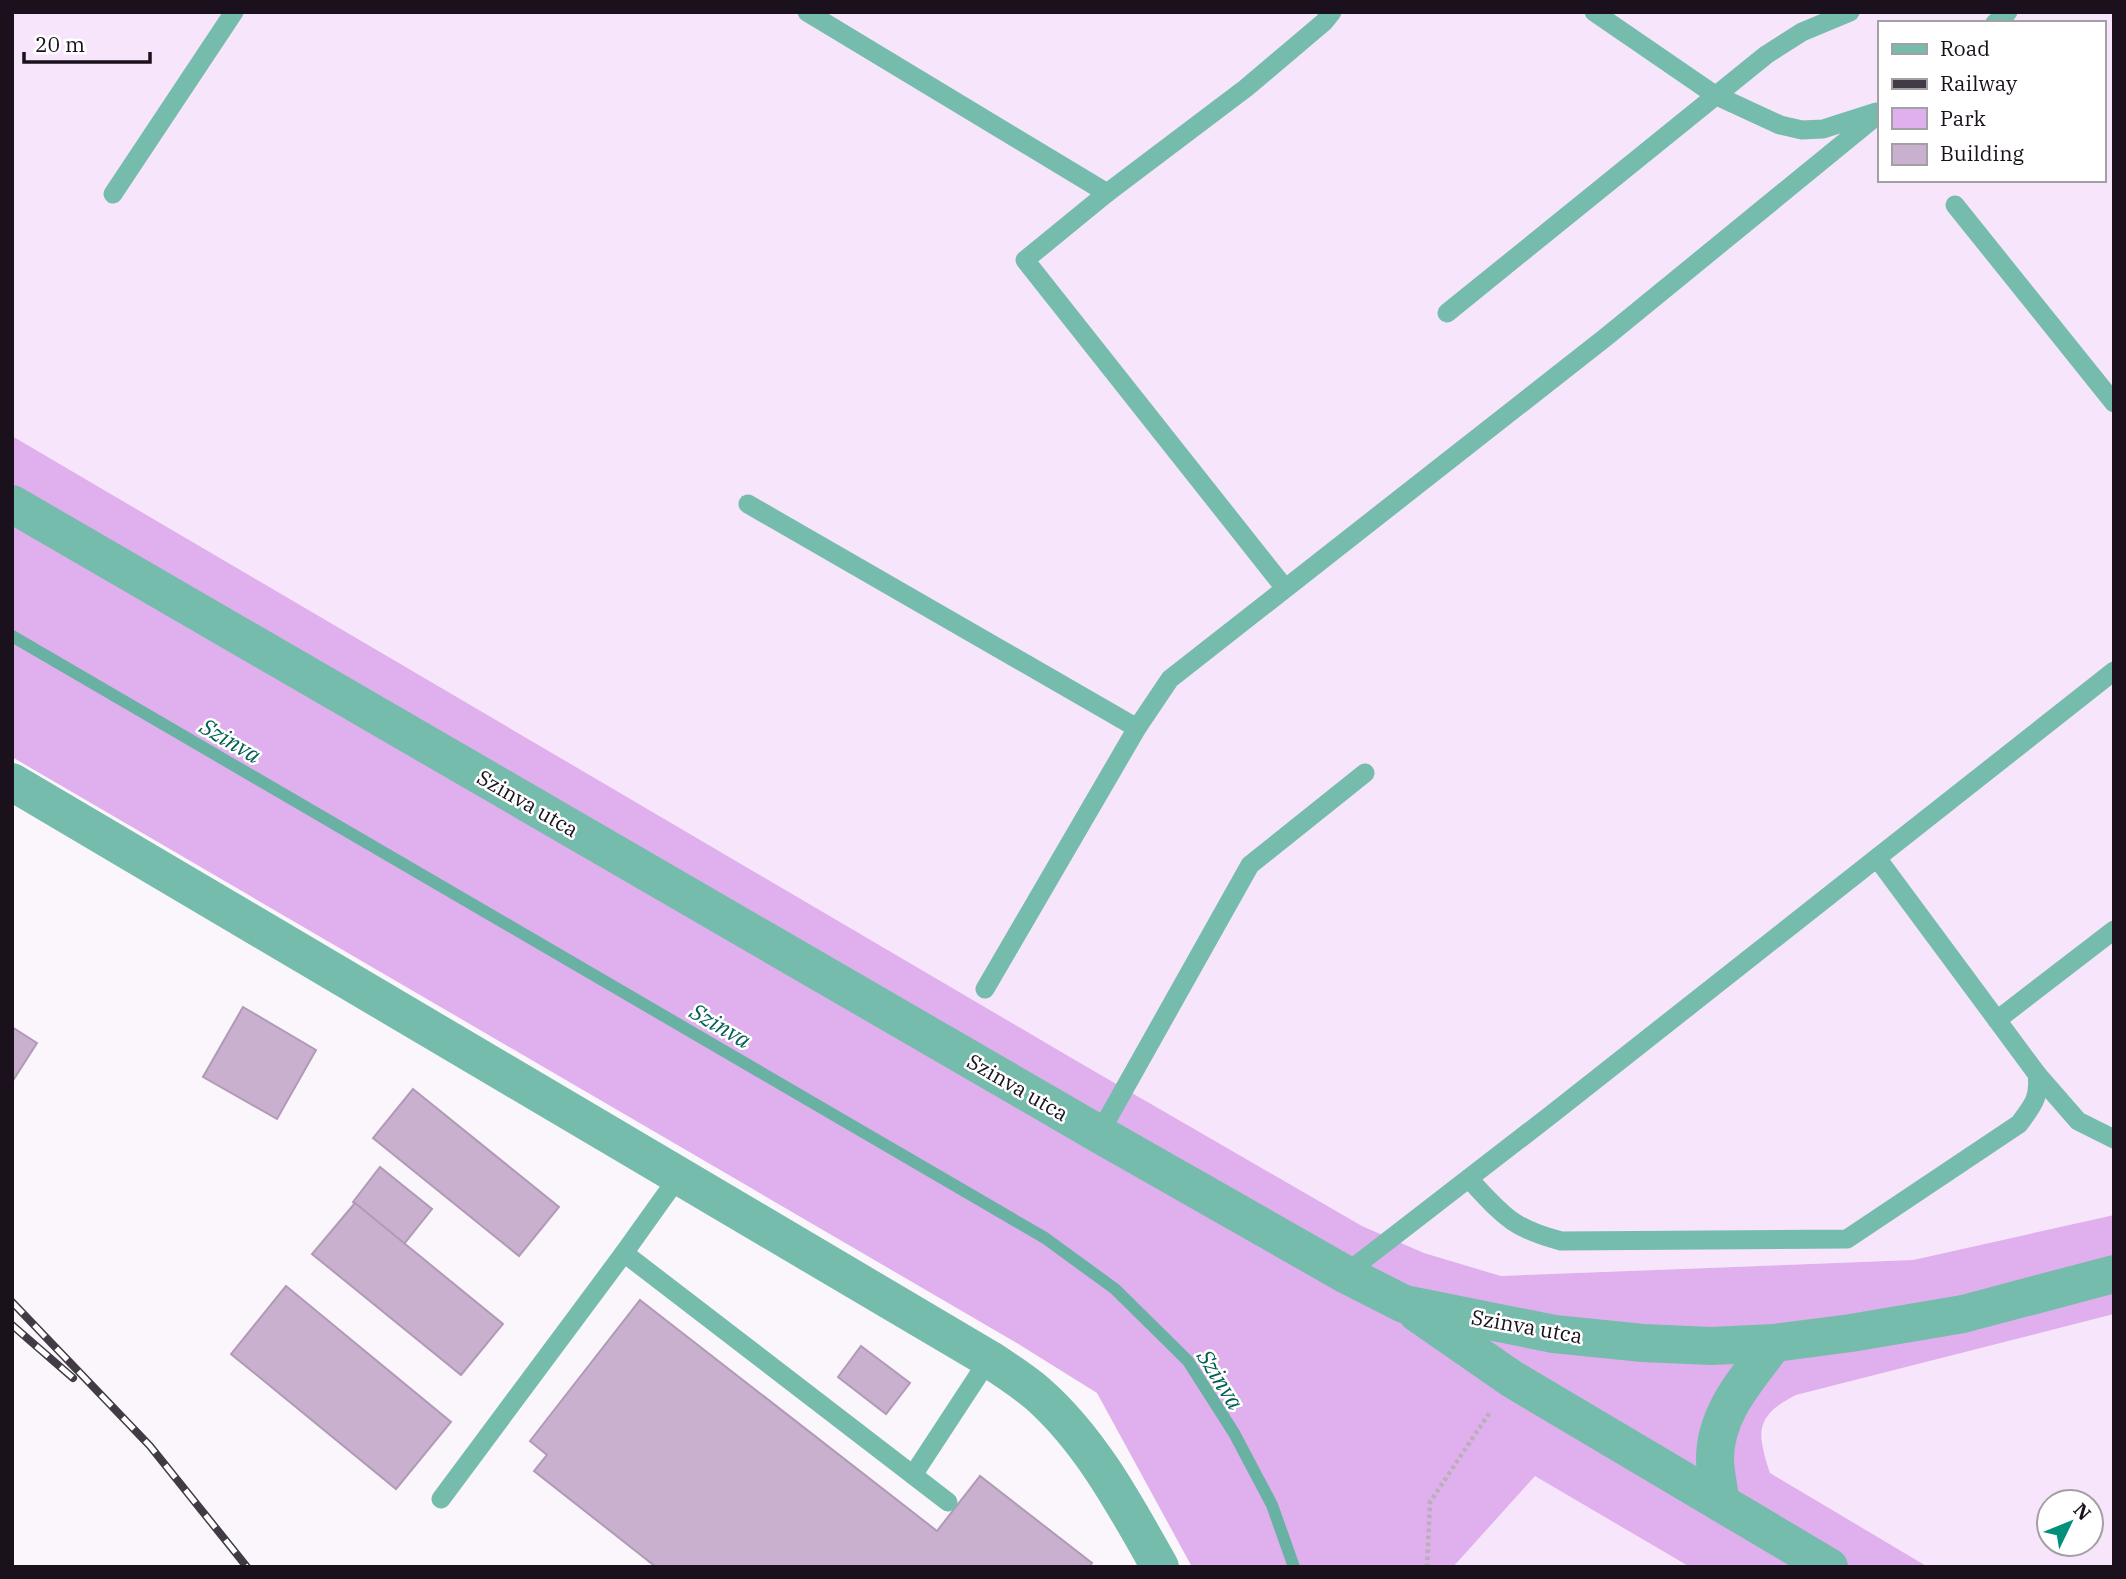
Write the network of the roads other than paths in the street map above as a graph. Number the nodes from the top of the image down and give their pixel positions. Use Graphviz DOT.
graph roads {
  1 [pos="234,12"];
  2 [pos="807,12"];
  3 [pos="1332,12"];
  4 [pos="1594,12"];
  5 [pos="1850,12"];
  6 [pos="1715,95"];
  7 [pos="1878,112"];
  8 [pos="1878,113"];
  9 [pos="1107,193"];
  10 [pos="113,194"];
  11 [pos="1955,205"];
  12 [pos="1447,313"];
  13 [pos="2114,403"];
  14 [pos="12,503"];
  15 [pos="748,504"];
  16 [pos="1284,587"];
  17 [pos="2114,671"];
  18 [pos="1137,728"];
  19 [pos="1365,774"];
  20 [pos="12,782"];
  21 [pos="1877,858"];
  22 [pos="2114,930"];
  23 [pos="985,989"];
  24 [pos="1997,1020"];
  25 [pos="2037,1074"];
  26 [pos="1099,1134"];
  27 [pos="2114,1139"];
  28 [pos="679,1176"];
  29 [pos="1469,1179"];
  30 [pos="624,1253"];
  31 [pos="1345,1274"];
  32 [pos="2114,1274"];
  33 [pos="1404,1304"];
  34 [pos="1774,1343"];
  35 [pos="995,1362"];
  36 [pos="913,1475"];
  37 [pos="441,1499"];
  38 [pos="948,1502"];
  39 [pos="1721,1503"];
  40 [pos="1160,1567"];
  41 [pos="1829,1567"];
  1 -- 10 [label="lane"];
  2 -- 9 [label="lane"];
  3 -- 9 [label="lane"];
  4 -- 6 [label="lane"];
  5 -- 6 [label="lane"];
  6 -- 7 [label="lane"];
  6 -- 12 [label="lane"];
  8 -- 16 [label="lane"];
  9 -- 16 [label="lane"];
  11 -- 13 [label="lane"];
  14 -- 26 [label="street, Szinva utca"];
  15 -- 18 [label="lane"];
  16 -- 18 [label="lane"];
  17 -- 21 [label="lane"];
  18 -- 23 [label="lane"];
  19 -- 26 [label="lane"];
  20 -- 28 [label="street"];
  21 -- 24 [label="lane"];
  21 -- 29 [label="lane"];
  22 -- 24 [label="lane"];
  24 -- 25 [label="lane"];
  25 -- 27 [label="lane"];
  25 -- 29 [label="lane"];
  26 -- 31 [label="street, Szinva utca"];
  28 -- 30 [label="lane"];
  28 -- 35 [label="street"];
  29 -- 31 [label="lane"];
  30 -- 36 [label="lane"];
  30 -- 37 [label="lane"];
  31 -- 33 [label="street, Szinva utca"];
  32 -- 34 [label="street, Szinva utca"];
  33 -- 34 [label="street, Szinva utca"];
  33 -- 39 [label="street"];
  34 -- 39 [label="street"];
  35 -- 36 [label="lane"];
  35 -- 40 [label="street"];
  36 -- 38 [label="lane"];
  39 -- 41 [label="street"];
}
